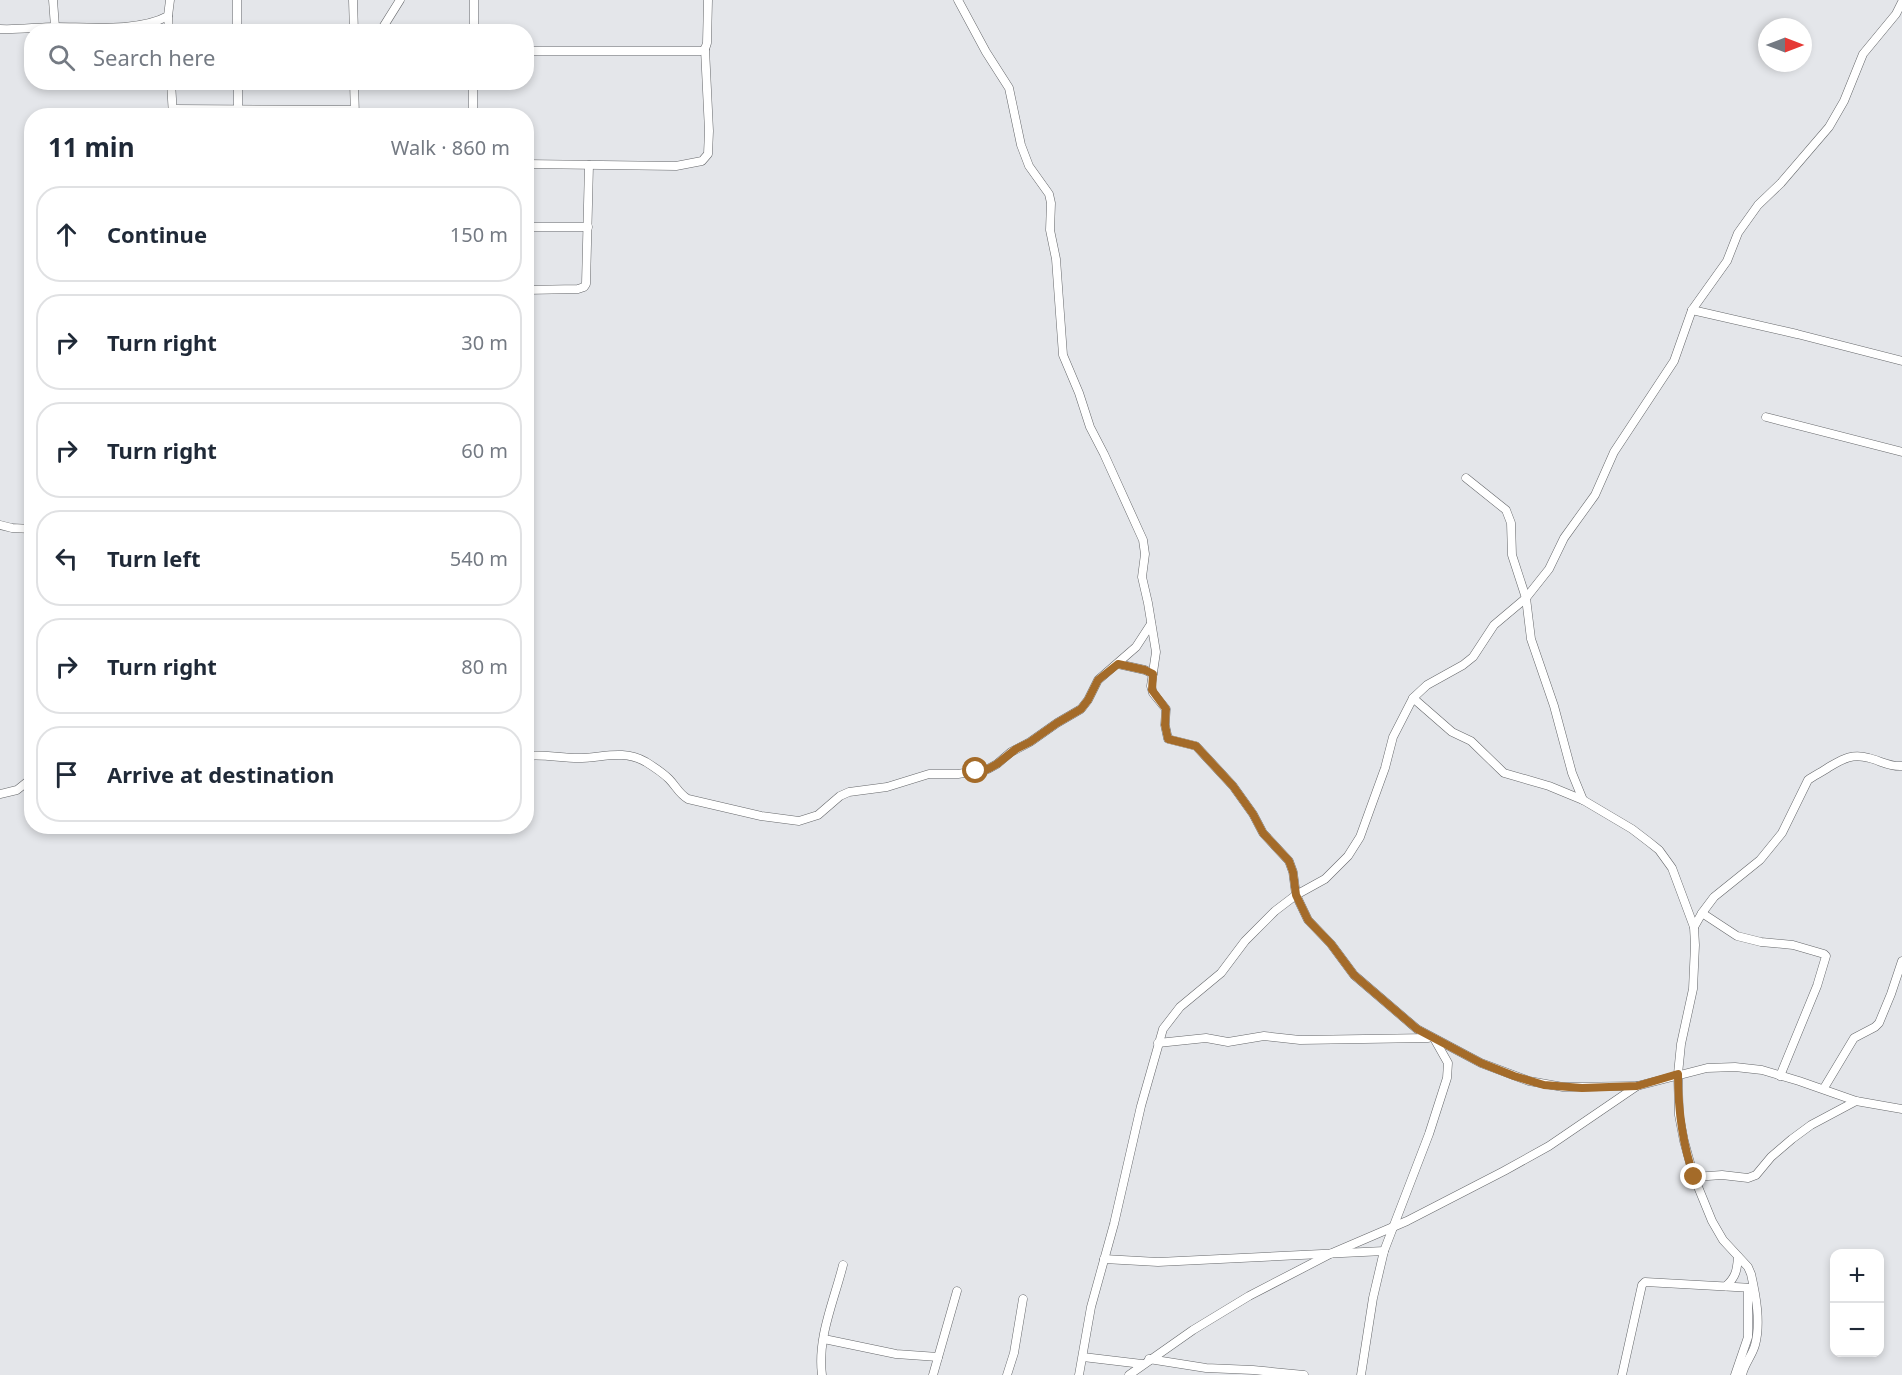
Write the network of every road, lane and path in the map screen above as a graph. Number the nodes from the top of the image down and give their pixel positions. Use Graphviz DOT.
graph roads {
  1 [pos="53,0"];
  2 [pos="170,0"];
  3 [pos="237,0"];
  4 [pos="353,0"];
  5 [pos="400,0"];
  6 [pos="474,0"];
  7 [pos="708,0"];
  8 [pos="958,0"];
  9 [pos="1902,2"];
  10 [pos="168,16"];
  11 [pos="55,24"];
  12 [pos="141,24"];
  13 [pos="168,24"];
  14 [pos="237,24"];
  15 [pos="354,24"];
  16 [pos="385,24"];
  17 [pos="474,24"];
  18 [pos="24,28"];
  19 [pos="0,29"];
  20 [pos="705,49"];
  21 [pos="534,51"];
  22 [pos="172,90"];
  23 [pos="238,90"];
  24 [pos="354,90"];
  25 [pos="474,90"];
  26 [pos="173,108"];
  27 [pos="238,108"];
  28 [pos="355,108"];
  29 [pos="473,108"];
  30 [pos="534,164"];
  31 [pos="589,165"];
  32 [pos="534,227"];
  33 [pos="588,227"];
  34 [pos="534,290"];
  35 [pos="1692,310"];
  36 [pos="1902,361"];
  37 [pos="1766,417"];
  38 [pos="1902,452"];
  39 [pos="1466,478"];
  40 [pos="0,525"];
  41 [pos="24,529"];
  42 [pos="1526,598"];
  43 [pos="1151,624"];
  44 [pos="1118,664"];
  45 [pos="1153,674"];
  46 [pos="1413,698"];
  47 [pos="534,755"];
  48 [pos="1902,765"];
  49 [pos="24,784"];
  50 [pos="0,794"];
  51 [pos="1583,800"];
  52 [pos="1296,895"];
  53 [pos="1702,913"];
  54 [pos="1694,927"];
  55 [pos="1902,961"];
  56 [pos="1432,1039"];
  57 [pos="1158,1043"];
  58 [pos="1678,1074"];
  59 [pos="1780,1076"];
  60 [pos="1637,1086"];
  61 [pos="1824,1088"];
  62 [pos="1856,1101"];
  63 [pos="1902,1109"];
  64 [pos="1694,1177"];
  65 [pos="1392,1228"];
  66 [pos="1384,1251"];
  67 [pos="1329,1254"];
  68 [pos="1738,1257"];
  69 [pos="1104,1259"];
  70 [pos="843,1266"];
  71 [pos="1726,1286"];
  72 [pos="1750,1287"];
  73 [pos="957,1291"];
  74 [pos="1023,1299"];
  75 [pos="824,1339"];
  76 [pos="938,1357"];
  77 [pos="1083,1357"];
  78 [pos="1146,1362"];
  79 [pos="1205,1371"];
  80 [pos="822,1375"];
  81 [pos="933,1375"];
  82 [pos="1007,1375"];
  83 [pos="1079,1375"];
  84 [pos="1129,1375"];
  85 [pos="1304,1375"];
  86 [pos="1361,1375"];
  87 [pos="1623,1375"];
  88 [pos="1736,1375"];
  89 [pos="1742,1375"];
  1 -- 11 [label="street"];
  2 -- 10 [label="street"];
  3 -- 14 [label="street"];
  4 -- 15 [label="street"];
  5 -- 16 [label="street"];
  6 -- 17 [label="street"];
  7 -- 20 [label="street"];
  8 -- 43 [label="street"];
  9 -- 35 [label="street"];
  10 -- 12 [label="street"];
  10 -- 13 [label="street"];
  18 -- 19 [label="street"];
  20 -- 21 [label="street"];
  20 -- 31 [label="street"];
  22 -- 26 [label="street"];
  23 -- 27 [label="street"];
  24 -- 28 [label="street"];
  25 -- 29 [label="street"];
  30 -- 31 [label="street"];
  31 -- 33 [label="street"];
  32 -- 33 [label="street"];
  33 -- 34 [label="street"];
  35 -- 36 [label="street"];
  35 -- 42 [label="street"];
  37 -- 38 [label="street"];
  39 -- 42 [label="street"];
  40 -- 41 [label="street"];
  42 -- 46 [label="street"];
  42 -- 51 [label="street"];
  43 -- 44 [label="street"];
  43 -- 45 [label="street"];
  44 -- 45 [label="street"];
  44 -- 47 [label="street"];
  45 -- 52 [label="street"];
  46 -- 51 [label="street"];
  46 -- 52 [label="street"];
  48 -- 53 [label="street"];
  49 -- 50 [label="street"];
  51 -- 54 [label="street"];
  52 -- 56 [label="street"];
  52 -- 57 [label="street"];
  53 -- 54 [label="street"];
  53 -- 59 [label="street"];
  54 -- 58 [label="street"];
  55 -- 61 [label="street"];
  56 -- 57 [label="street"];
  56 -- 60 [label="street"];
  56 -- 65 [label="street"];
  57 -- 69 [label="street"];
  58 -- 59 [label="street"];
  58 -- 60 [label="street"];
  58 -- 64 [label="street"];
  59 -- 61 [label="street"];
  60 -- 65 [label="street"];
  61 -- 62 [label="street"];
  62 -- 63 [label="street"];
  62 -- 64 [label="street"];
  64 -- 68 [label="street"];
  65 -- 66 [label="street"];
  65 -- 67 [label="street"];
  66 -- 67 [label="street"];
  66 -- 86 [label="street"];
  67 -- 69 [label="street"];
  67 -- 78 [label="street"];
  68 -- 71 [label="street"];
  68 -- 72 [label="street"];
  69 -- 77 [label="street"];
  70 -- 75 [label="street"];
  71 -- 72 [label="street"];
  71 -- 87 [label="street"];
  72 -- 88 [label="street"];
  72 -- 89 [label="street"];
  73 -- 76 [label="street"];
  74 -- 82 [label="street"];
  75 -- 76 [label="street"];
  75 -- 80 [label="street"];
  76 -- 81 [label="street"];
  77 -- 78 [label="street"];
  77 -- 83 [label="street"];
  78 -- 79 [label="street"];
  78 -- 84 [label="street"];
  79 -- 85 [label="street"];
}
